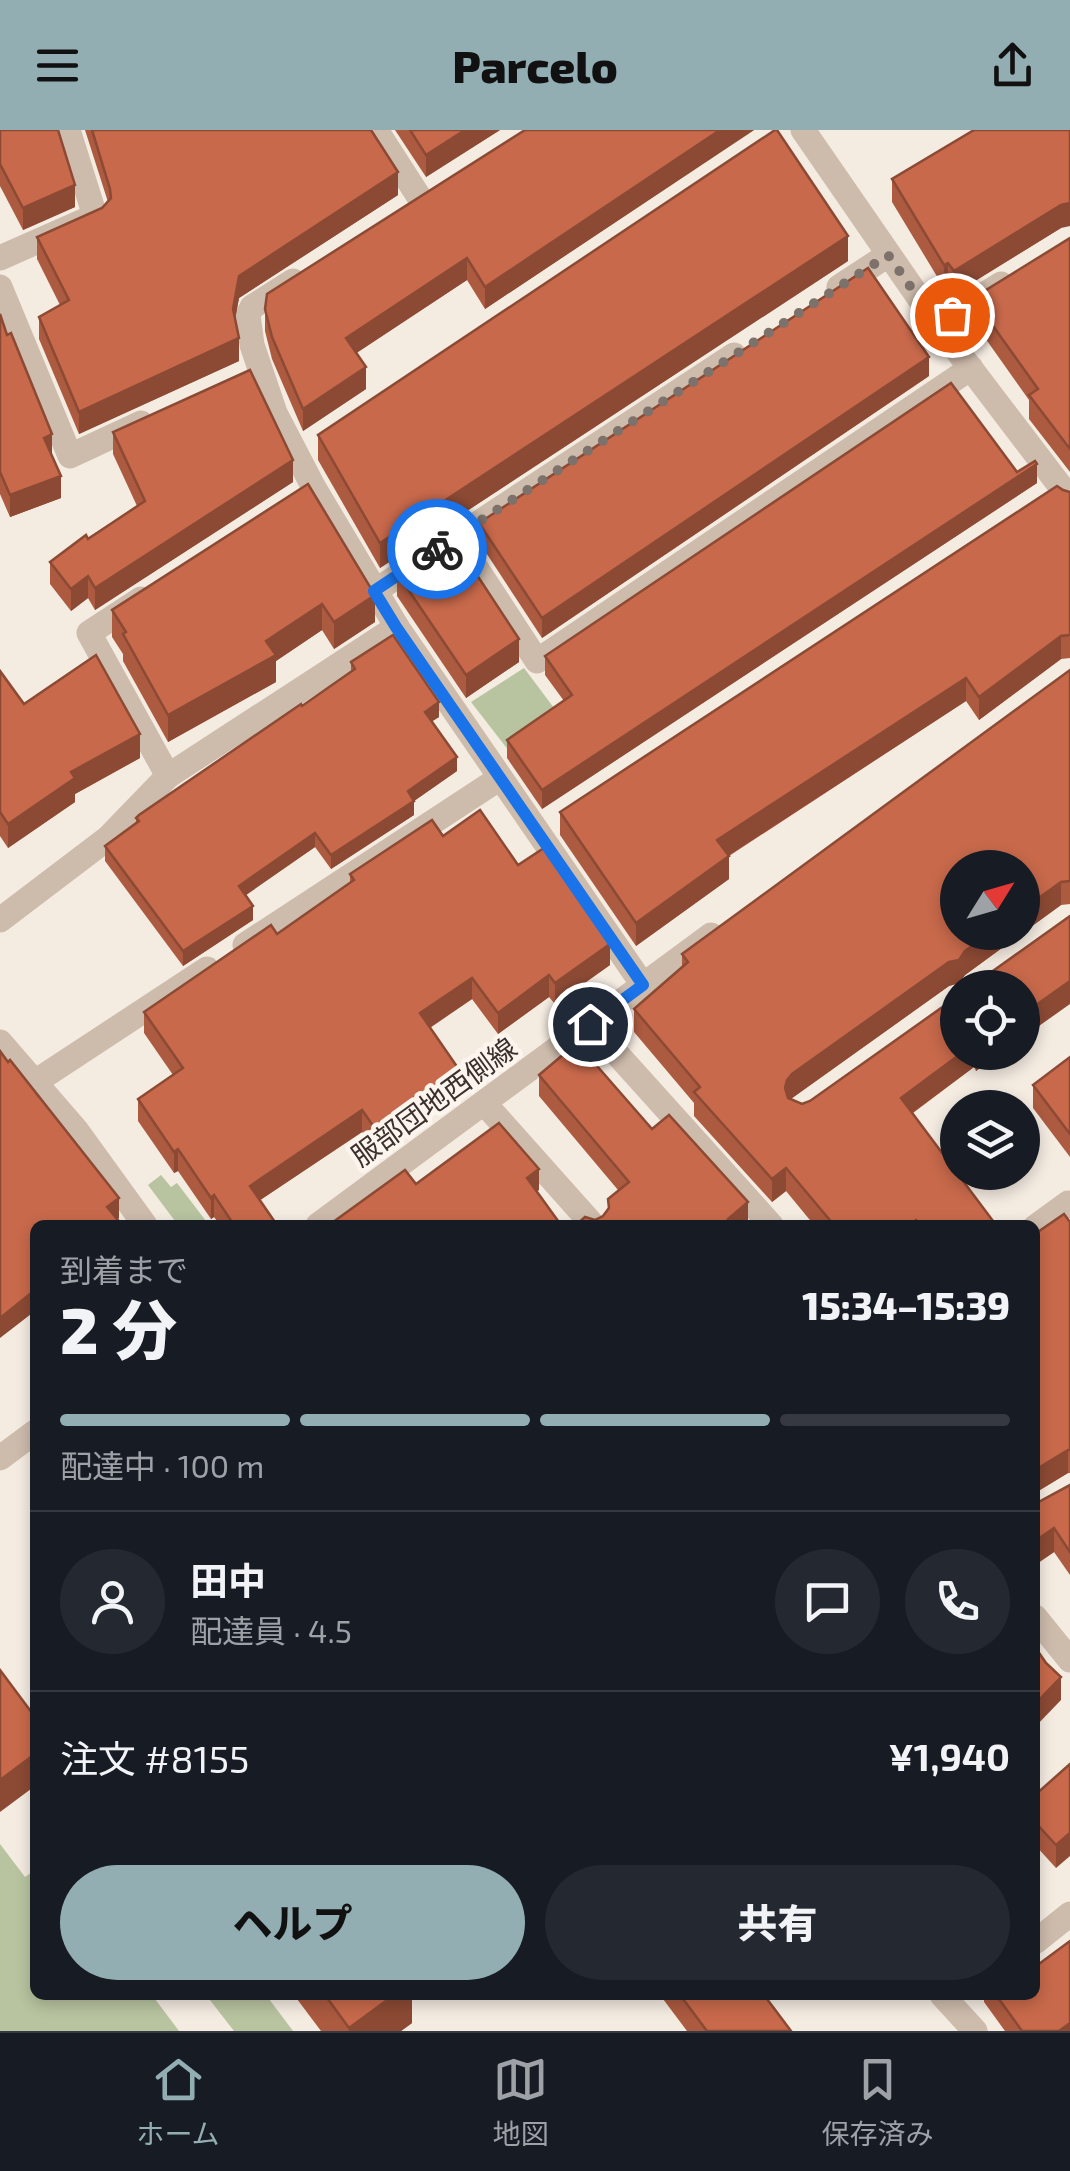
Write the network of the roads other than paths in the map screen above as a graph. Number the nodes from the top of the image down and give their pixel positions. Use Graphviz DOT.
graph roads {
  1 [pos="68,130"];
  2 [pos="376,130"];
  3 [pos="803,130"];
  4 [pos="420,200"];
  5 [pos="888,255"];
  6 [pos="0,258"];
  7 [pos="320,264"];
  8 [pos="1020,273"];
  9 [pos="0,287"];
  10 [pos="822,298"];
  11 [pos="937,324"];
  12 [pos="755,342"];
  13 [pos="971,368"];
  14 [pos="156,416"];
  15 [pos="1058,494"];
  16 [pos="456,537"];
  17 [pos="170,581"];
  18 [pos="374,591"];
  19 [pos="396,627"];
  20 [pos="168,776"];
  21 [pos="500,778"];
  22 [pos="738,916"];
  23 [pos="0,920"];
  24 [pos="643,985"];
  25 [pos="590,1024"];
  26 [pos="0,1042"];
  27 [pos="35,1082"];
  28 [pos="484,1103"];
  29 [pos="1070,1206"];
  30 [pos="140,1220"];
  31 [pos="325,1220"];
  32 [pos="589,1220"];
  33 [pos="766,1220"];
  34 [pos="1040,1223"];
  35 [pos="30,1436"];
  36 [pos="0,1458"];
  37 [pos="1040,1623"];
  38 [pos="1070,1660"];
  39 [pos="1070,1914"];
  40 [pos="1040,1935"];
  41 [pos="956,2000"];
  42 [pos="975,2031"];
  1 -- 6 [label="street"];
  2 -- 4 [label="street"];
  3 -- 5 [label="street"];
  5 -- 10 [label="street"];
  5 -- 11 [label="street"];
  7 -- 18 [label="street"];
  8 -- 11 [label="street"];
  9 -- 14 [label="street"];
  11 -- 13 [label="street"];
  12 -- 16 [label="street"];
  13 -- 15 [label="street"];
  13 -- 16 [label="street"];
  16 -- 18 [label="street"];
  17 -- 20 [label="street"];
  18 -- 19 [label="street"];
  19 -- 20 [label="street"];
  19 -- 21 [label="street"];
  20 -- 23 [label="street"];
  21 -- 24 [label="street"];
  21 -- 27 [label="street"];
  22 -- 24 [label="street, 服部団地西側線"];
  24 -- 25 [label="street, 服部団地西側線"];
  25 -- 28 [label="street, 服部団地西側線"];
  25 -- 33 [label="street"];
  26 -- 27 [label="street"];
  27 -- 30 [label="street"];
  28 -- 31 [label="street, 服部団地西側線"];
  28 -- 32 [label="street"];
  29 -- 34 [label="street"];
  35 -- 36 [label="street"];
  37 -- 38 [label="street"];
  39 -- 40 [label="street"];
  41 -- 42 [label="street"];
}
